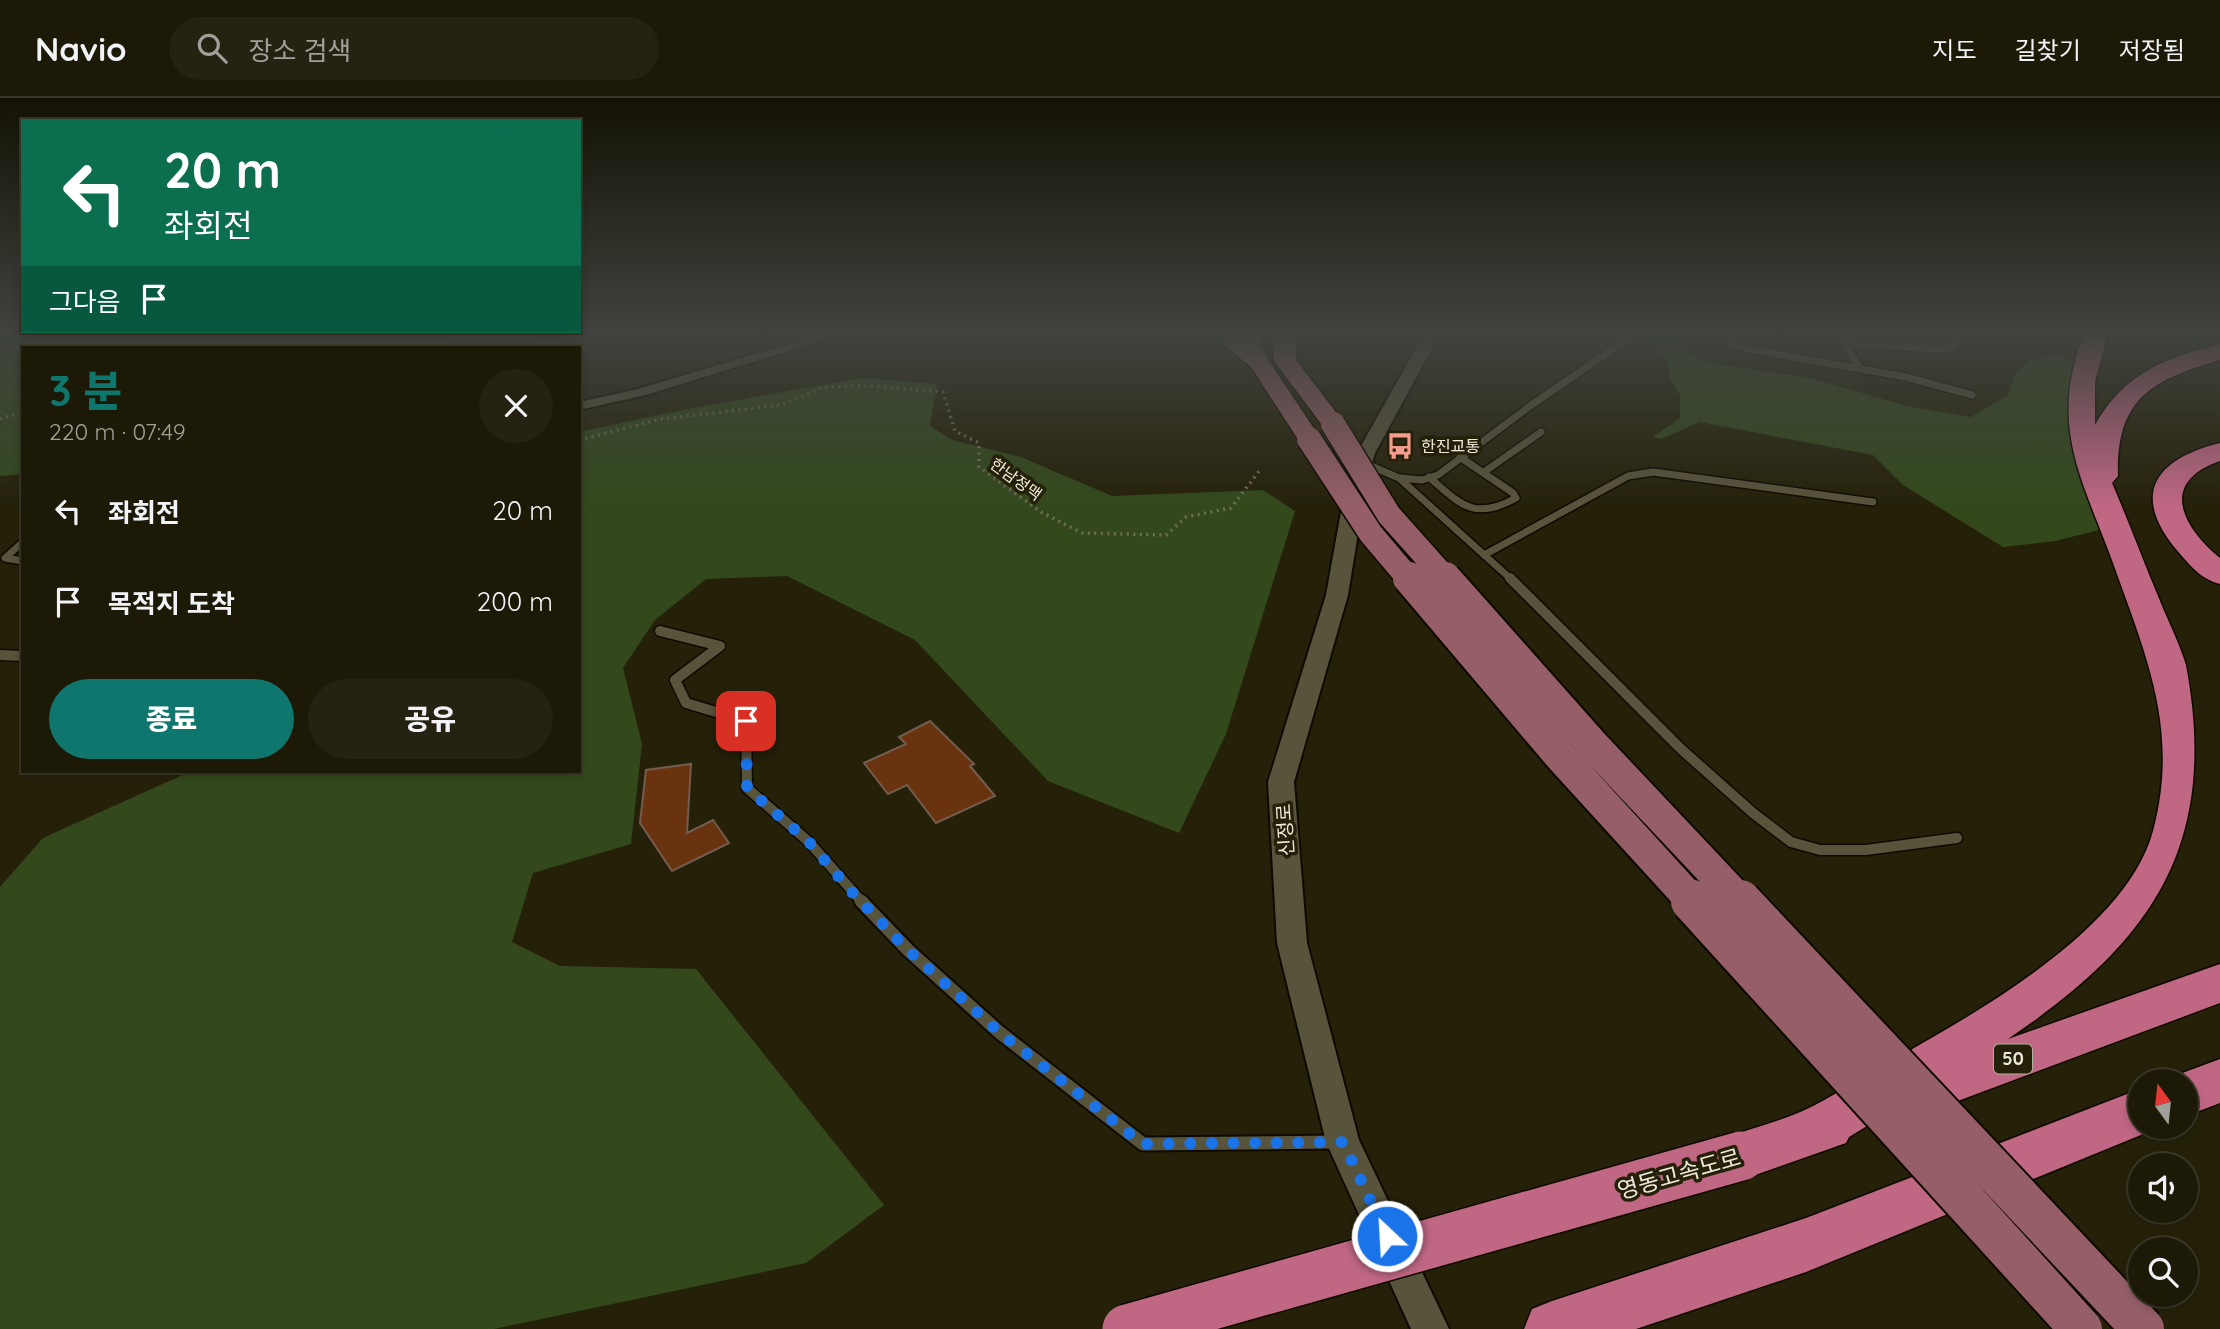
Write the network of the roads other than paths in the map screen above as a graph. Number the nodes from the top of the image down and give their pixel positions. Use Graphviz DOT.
graph roads {
  1 [pos="640,391"];
  2 [pos="1285,391"];
  3 [pos="1301,391"];
  4 [pos="1401,391"];
  5 [pos="1553,391"];
  6 [pos="1959,391"];
  7 [pos="2079,391"];
  8 [pos="2132,391"];
  9 [pos="1972,395"];
  10 [pos="581,406"];
  11 [pos="1321,431"];
  12 [pos="1541,432"];
  13 [pos="2220,451"];
  14 [pos="1460,457"];
  15 [pos="1363,463"];
  16 [pos="1484,472"];
  17 [pos="1429,477"];
  18 [pos="1399,478"];
  19 [pos="1873,502"];
  20 [pos="2106,504"];
  21 [pos="21,544"];
  22 [pos="1484,555"];
  23 [pos="21,561"];
  24 [pos="2220,573"];
  25 [pos="660,631"];
  26 [pos="0,655"];
  27 [pos="21,656"];
  28 [pos="1957,838"];
  29 [pos="2220,983"];
  30 [pos="2220,1081"];
  31 [pos="2198,1089"];
  32 [pos="2128,1117"];
  33 [pos="1806,1135"];
  34 [pos="1343,1142"];
  35 [pos="1127,1329"];
  36 [pos="1430,1329"];
  37 [pos="1552,1329"];
  38 [pos="2081,1329"];
  39 [pos="2143,1329"];
  1 -- 10 [label="street"];
  2 -- 11 [label="main road"];
  3 -- 11 [label="main road"];
  4 -- 15 [label="street, 신정로"];
  5 -- 14 [label="lane"];
  6 -- 9 [label="lane"];
  7 -- 20 [label="highway"];
  8 -- 20 [label="highway"];
  11 -- 38 [label="main road, bridge"];
  11 -- 39 [label="main road, bridge"];
  12 -- 16 [label="lane"];
  13 -- 24 [label="highway"];
  14 -- 16 [label="lane"];
  14 -- 17 [label="lane"];
  15 -- 18 [label="lane"];
  15 -- 34 [label="street, 신정로"];
  16 -- 17 [label="lane"];
  17 -- 18 [label="lane"];
  18 -- 22 [label="lane"];
  19 -- 22 [label="lane"];
  20 -- 33 [label="highway"];
  21 -- 23 [label="lane"];
  22 -- 28 [label="lane"];
  25 -- 34 [label="lane"];
  26 -- 27 [label="lane"];
  29 -- 33 [label="highway, 영동고속도로 / 50"];
  30 -- 31 [label="highway"];
  32 -- 37 [label="highway"];
  33 -- 35 [label="highway, 영동고속도로 / 50, bridge"];
  34 -- 36 [label="street, 신정로"];
}
